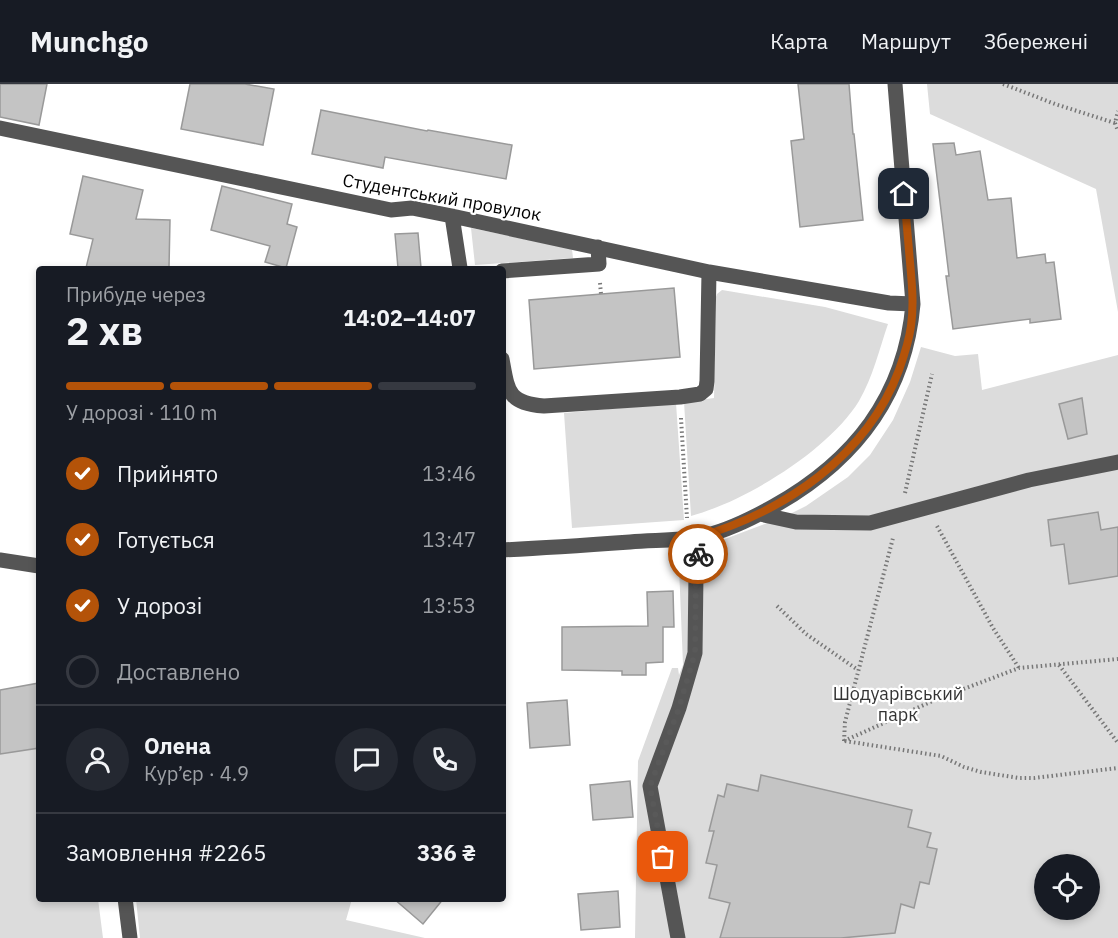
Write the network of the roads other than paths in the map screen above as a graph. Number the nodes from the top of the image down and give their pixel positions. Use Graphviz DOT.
graph roads {
  1 [pos="895,84"];
  2 [pos="0,128"];
  3 [pos="452,216"];
  4 [pos="598,248"];
  5 [pos="459,266"];
  6 [pos="506,271"];
  7 [pos="709,272"];
  8 [pos="913,304"];
  9 [pos="506,379"];
  10 [pos="1118,462"];
  11 [pos="759,514"];
  12 [pos="699,537"];
  13 [pos="506,550"];
  14 [pos="0,560"];
  15 [pos="36,566"];
  16 [pos="126,902"];
  17 [pos="130,938"];
  18 [pos="678,938"];
  1 -- 8 [label="street"];
  2 -- 3 [label="street, Студентський провулок"];
  3 -- 4 [label="street, Студентський провулок"];
  3 -- 5 [label="street"];
  4 -- 6 [label="street"];
  4 -- 7 [label="street, Студентський провулок"];
  7 -- 8 [label="street, Студентський провулок"];
  7 -- 9 [label="street"];
  8 -- 11 [label="street"];
  10 -- 11 [label="street"];
  11 -- 12 [label="street"];
  12 -- 13 [label="street"];
  12 -- 18 [label="street"];
  14 -- 15 [label="street"];
  16 -- 17 [label="street"];
}
